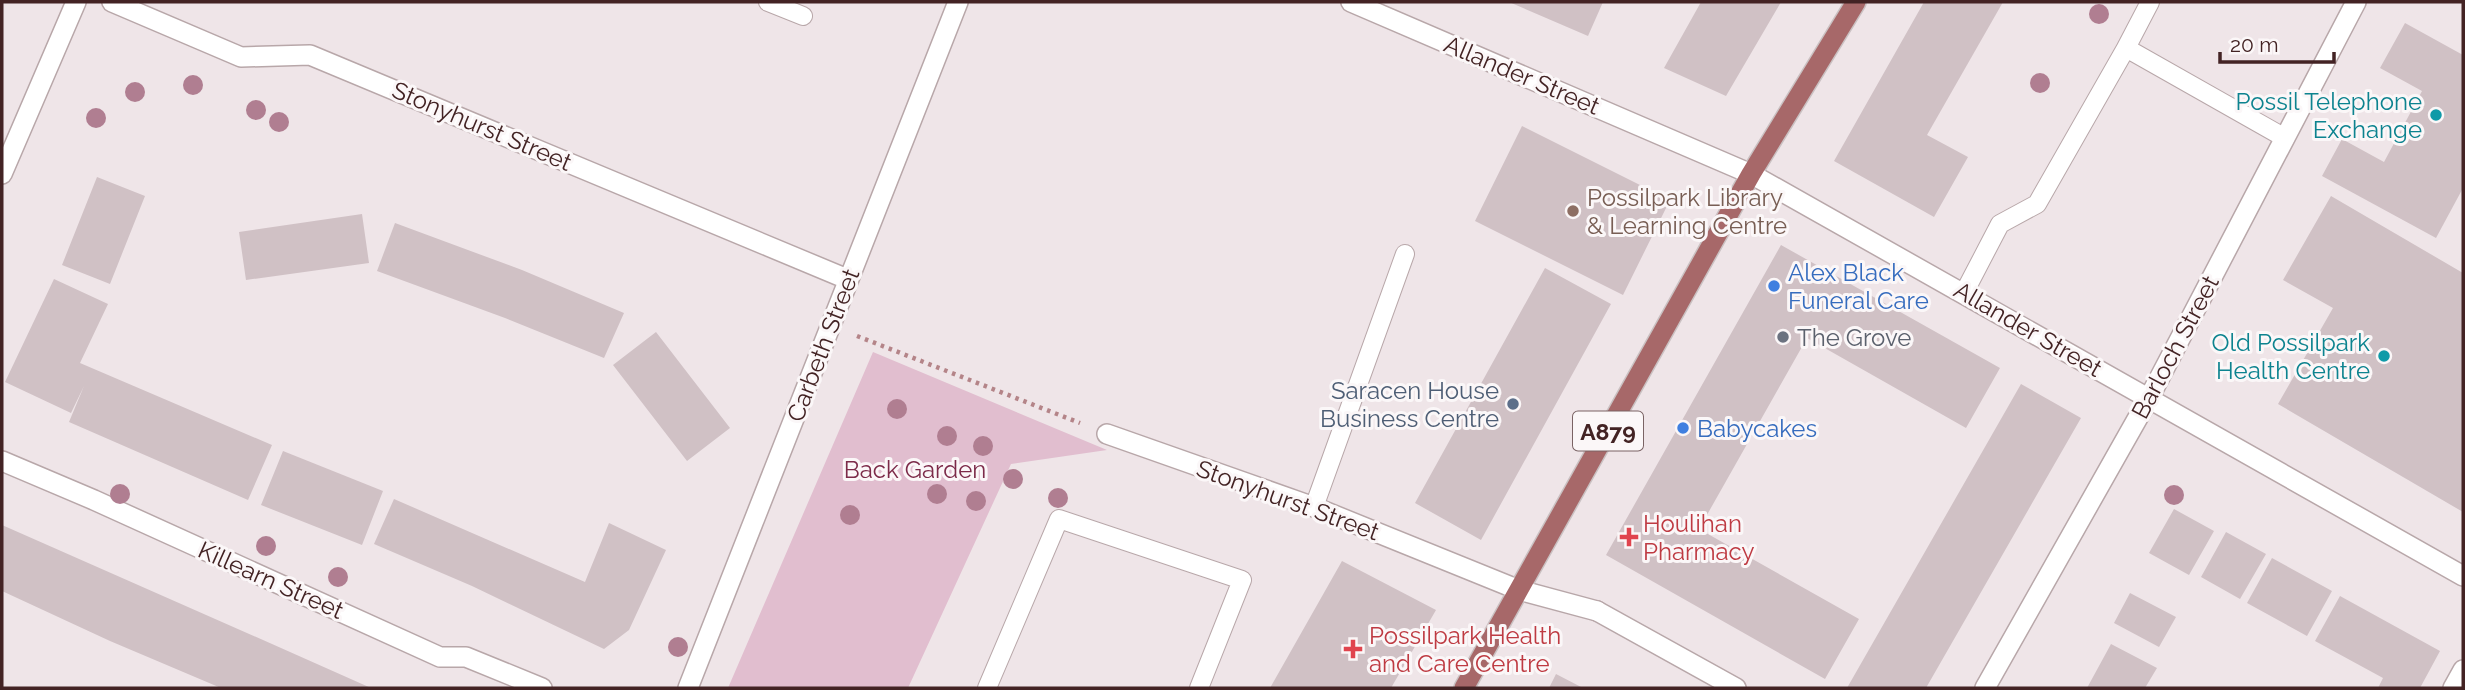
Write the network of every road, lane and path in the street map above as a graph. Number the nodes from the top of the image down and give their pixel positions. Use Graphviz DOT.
graph roads {
  1 [pos="76,2"];
  2 [pos="112,2"];
  3 [pos="768,2"];
  4 [pos="958,2"];
  5 [pos="1351,2"];
  6 [pos="1856,2"];
  7 [pos="2150,2"];
  8 [pos="2356,2"];
  9 [pos="803,16"];
  10 [pos="2126,48"];
  11 [pos="2285,138"];
  12 [pos="2,174"];
  13 [pos="1751,174"];
  14 [pos="1405,254"];
  15 [pos="847,278"];
  16 [pos="1964,293"];
  17 [pos="831,326"];
  18 [pos="2149,398"];
  19 [pos="1107,434"];
  20 [pos="2,461"];
  21 [pos="1314,507"];
  22 [pos="2463,576"];
  23 [pos="1519,590"];
  24 [pos="2463,670"];
  25 [pos="1711,682"];
  26 [pos="542,688"];
  27 [pos="688,688"];
  28 [pos="987,688"];
  29 [pos="1199,688"];
  30 [pos="1464,688"];
  31 [pos="1736,688"];
  32 [pos="1985,688"];
  33 [pos="2454,688"];
  1 -- 12 [label="street"];
  2 -- 15 [label="street, Stonyhurst Street"];
  3 -- 9 [label="lane"];
  4 -- 15 [label="street, Carbeth Street"];
  5 -- 13 [label="street, Allander Street"];
  6 -- 13 [label="main road, A879"];
  7 -- 10 [label="lane"];
  8 -- 11 [label="street, Barloch Street"];
  10 -- 11 [label="lane"];
  10 -- 16 [label="lane"];
  11 -- 18 [label="street, Barloch Street"];
  13 -- 16 [label="street, Allander Street"];
  13 -- 23 [label="main road, A879"];
  14 -- 21 [label="lane"];
  15 -- 17 [label="street, Carbeth Street"];
  16 -- 18 [label="street, Allander Street"];
  17 -- 19 [label="path"];
  17 -- 27 [label="street, Carbeth Street"];
  18 -- 22 [label="street, Allander Street"];
  18 -- 32 [label="street, Barloch Street"];
  19 -- 21 [label="street, Stonyhurst Street"];
  20 -- 26 [label="street, Killearn Street"];
  21 -- 23 [label="street, Stonyhurst Street"];
  23 -- 25 [label="street, Stonyhurst Street"];
  23 -- 30 [label="main road, A879"];
  24 -- 33 [label="street"];
  25 -- 31 [label="street, Stonyhurst Street"];
  28 -- 29 [label="lane"];
}
